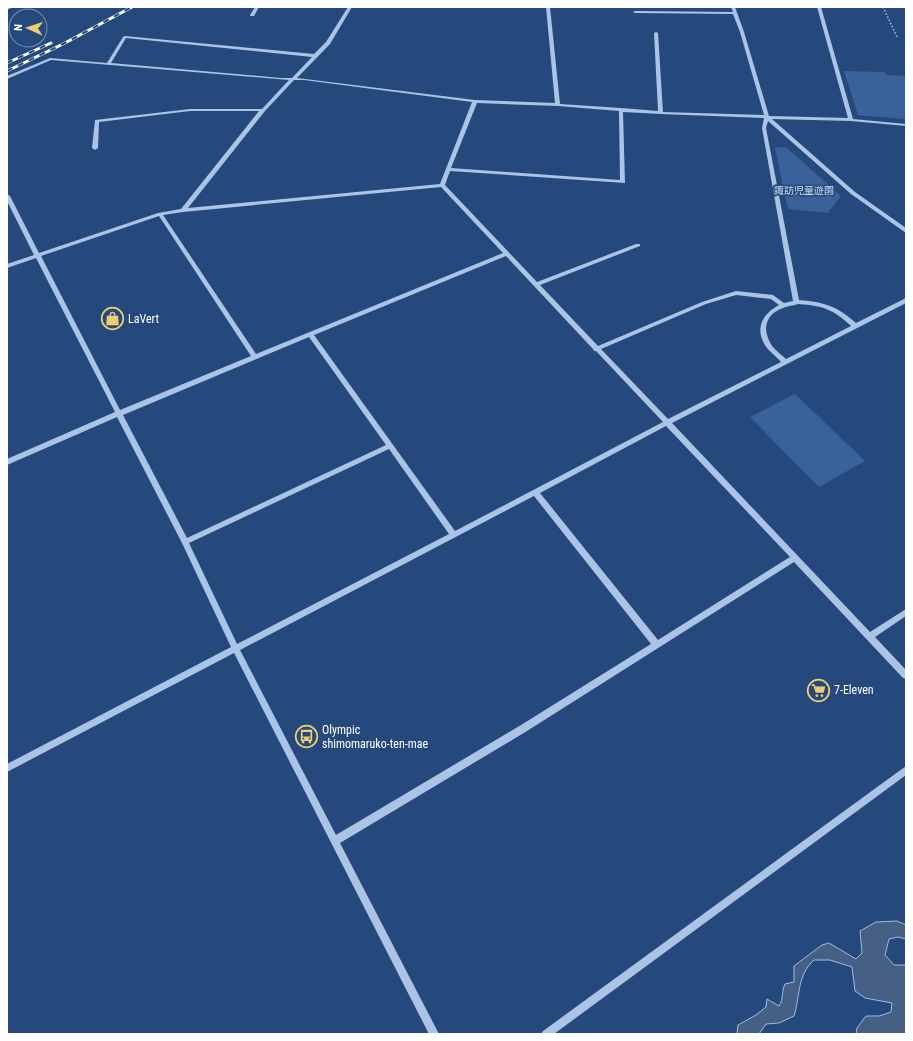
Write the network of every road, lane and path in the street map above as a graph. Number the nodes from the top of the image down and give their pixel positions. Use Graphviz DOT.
graph roads {
  1 [pos="11,7"];
  2 [pos="257,7"];
  3 [pos="350,7"];
  4 [pos="548,7"];
  5 [pos="733,7"];
  6 [pos="819,7"];
  7 [pos="883,7"];
  8 [pos="7,9"];
  9 [pos="635,12"];
  10 [pos="735,13"];
  11 [pos="252,14"];
  12 [pos="656,33"];
  13 [pos="897,37"];
  14 [pos="316,56"];
  15 [pos="109,63"];
  16 [pos="7,78"];
  17 [pos="293,79"];
  18 [pos="476,101"];
  19 [pos="558,104"];
  20 [pos="263,110"];
  21 [pos="621,110"];
  22 [pos="661,113"];
  23 [pos="767,117"];
  24 [pos="851,120"];
  25 [pos="906,125"];
  26 [pos="94,148"];
  27 [pos="448,169"];
  28 [pos="442,185"];
  29 [pos="7,196"];
  30 [pos="183,210"];
  31 [pos="160,214"];
  32 [pos="906,231"];
  33 [pos="638,245"];
  34 [pos="507,254"];
  35 [pos="38,255"];
  36 [pos="7,266"];
  37 [pos="536,284"];
  38 [pos="906,300"];
  39 [pos="796,302"];
  40 [pos="783,305"];
  41 [pos="855,326"];
  42 [pos="311,335"];
  43 [pos="596,349"];
  44 [pos="255,358"];
  45 [pos="785,362"];
  46 [pos="119,414"];
  47 [pos="667,422"];
  48 [pos="390,446"];
  49 [pos="7,462"];
  50 [pos="536,492"];
  51 [pos="453,534"];
  52 [pos="185,542"];
  53 [pos="795,558"];
  54 [pos="906,612"];
  55 [pos="869,637"];
  56 [pos="657,645"];
  57 [pos="236,649"];
  58 [pos="906,675"];
  59 [pos="7,768"];
  60 [pos="906,770"];
  61 [pos="335,841"];
  62 [pos="434,1034"];
  63 [pos="546,1034"];
  1 -- 8 [label="street"];
  2 -- 11 [label="street"];
  3 -- 14 [label="street"];
  4 -- 19 [label="street"];
  5 -- 10 [label="street"];
  6 -- 24 [label="street"];
  7 -- 13 [label="path"];
  9 -- 10 [label="street"];
  10 -- 23 [label="street"];
  12 -- 22 [label="street"];
  14 -- 15 [label="street"];
  14 -- 17 [label="street"];
  15 -- 16 [label="street"];
  15 -- 17 [label="street"];
  17 -- 18 [label="street"];
  17 -- 20 [label="street"];
  18 -- 19 [label="street"];
  18 -- 27 [label="street"];
  19 -- 21 [label="street"];
  20 -- 26 [label="street"];
  20 -- 30 [label="street"];
  21 -- 22 [label="street"];
  21 -- 27 [label="street"];
  22 -- 23 [label="street"];
  23 -- 24 [label="street"];
  23 -- 32 [label="street"];
  23 -- 39 [label="street"];
  24 -- 25 [label="street"];
  27 -- 28 [label="street"];
  28 -- 30 [label="street"];
  28 -- 34 [label="street"];
  29 -- 35 [label="street"];
  30 -- 31 [label="street"];
  31 -- 35 [label="street"];
  31 -- 44 [label="street"];
  33 -- 37 [label="street"];
  34 -- 37 [label="street"];
  34 -- 42 [label="street"];
  35 -- 36 [label="street"];
  35 -- 46 [label="street"];
  37 -- 43 [label="street"];
  38 -- 41 [label="street"];
  39 -- 40 [label="street"];
  39 -- 41 [label="street"];
  40 -- 43 [label="street"];
  40 -- 45 [label="street"];
  41 -- 45 [label="street"];
  42 -- 44 [label="street"];
  42 -- 48 [label="street"];
  43 -- 47 [label="street"];
  44 -- 46 [label="street"];
  45 -- 47 [label="street"];
  46 -- 49 [label="street"];
  46 -- 52 [label="street"];
  47 -- 50 [label="street"];
  47 -- 53 [label="street"];
  48 -- 51 [label="street"];
  48 -- 52 [label="street"];
  50 -- 51 [label="street"];
  50 -- 56 [label="street"];
  51 -- 57 [label="street"];
  52 -- 57 [label="street"];
  53 -- 55 [label="street"];
  53 -- 56 [label="street"];
  54 -- 55 [label="street"];
  55 -- 58 [label="street"];
  56 -- 61 [label="street"];
  57 -- 59 [label="street"];
  57 -- 61 [label="street"];
  60 -- 63 [label="street"];
  61 -- 62 [label="street"];
}
